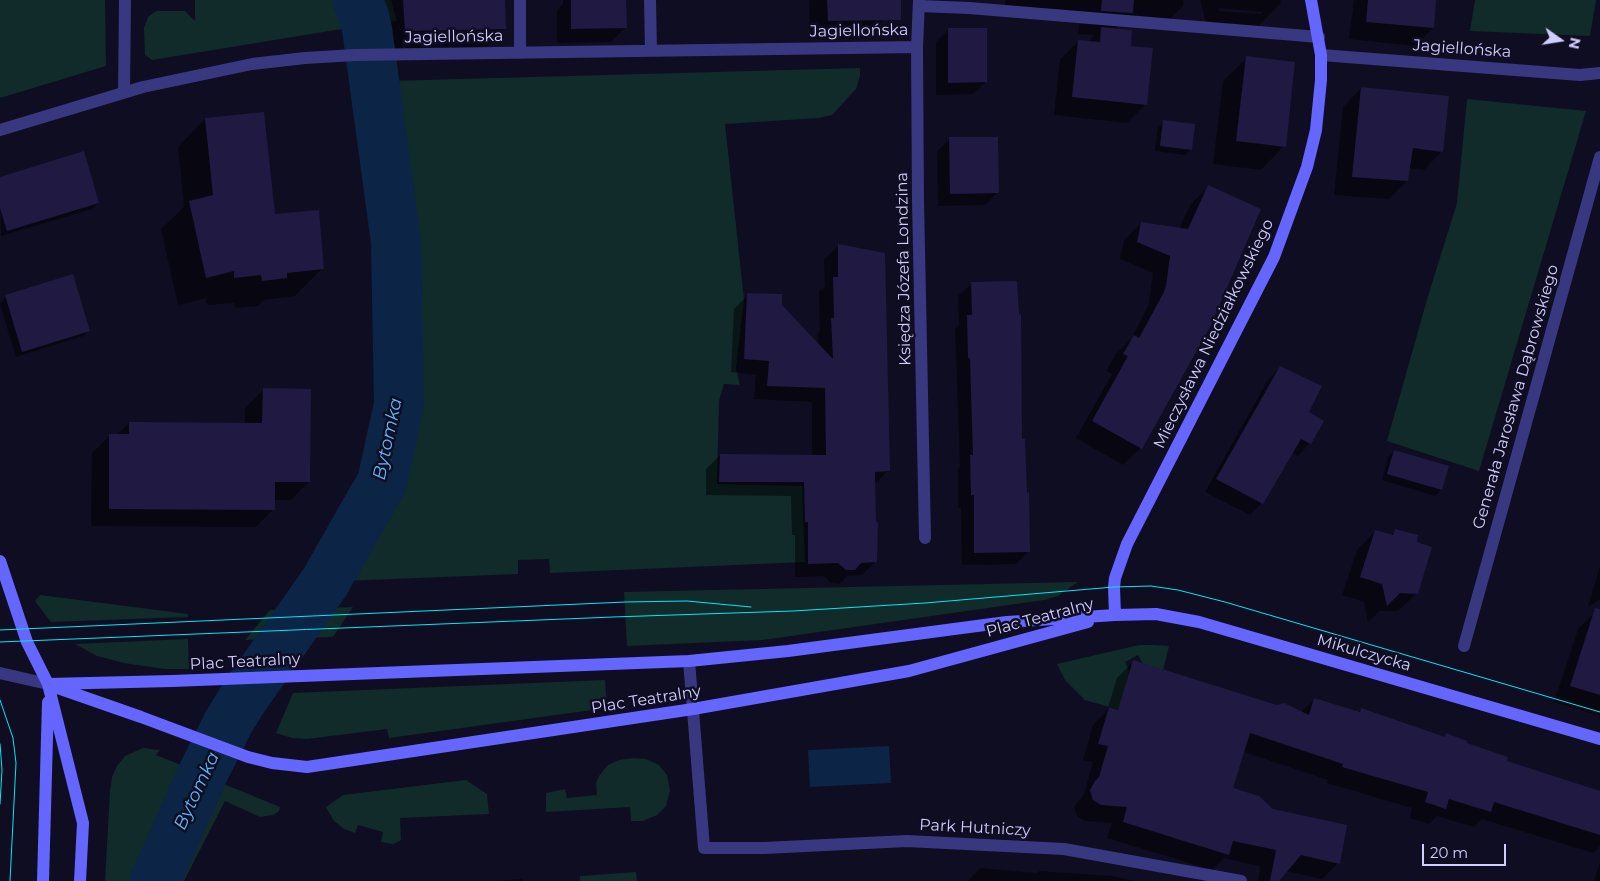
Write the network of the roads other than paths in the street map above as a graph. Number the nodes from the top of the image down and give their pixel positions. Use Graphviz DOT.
graph roads {
  1 [pos="125,0"];
  2 [pos="520,0"];
  3 [pos="650,0"];
  4 [pos="1310,0"];
  5 [pos="919,3"];
  6 [pos="1319,37"];
  7 [pos="917,46"];
  8 [pos="650,51"];
  9 [pos="520,53"];
  10 [pos="1321,55"];
  11 [pos="1600,73"];
  12 [pos="124,92"];
  13 [pos="0,130"];
  14 [pos="1600,157"];
  15 [pos="925,538"];
  16 [pos="0,561"];
  17 [pos="1115,615"];
  18 [pos="1464,646"];
  19 [pos="689,661"];
  20 [pos="0,673"];
  21 [pos="48,684"];
  22 [pos="693,709"];
  23 [pos="1600,740"];
  24 [pos="43,881"];
  25 [pos="80,881"];
  26 [pos="1241,881"];
  1 -- 12 [label="street"];
  2 -- 9 [label="street"];
  3 -- 8 [label="street"];
  4 -- 6 [label="main road, Mieczysława Niedziałkowskiego"];
  5 -- 6 [label="street, Jagiellońska"];
  5 -- 7 [label="street, Księdza Józefa Londzina"];
  6 -- 10 [label="main road, Mieczysława Niedziałkowskiego"];
  7 -- 8 [label="street, Jagiellońska"];
  7 -- 15 [label="street, Księdza Józefa Londzina"];
  8 -- 9 [label="street, Jagiellońska"];
  9 -- 12 [label="street, Jagiellońska"];
  10 -- 11 [label="street, Jagiellońska"];
  10 -- 17 [label="main road, Mieczysława Niedziałkowskiego"];
  12 -- 13 [label="street, Jagiellońska"];
  14 -- 18 [label="street, Generała Jarosława Dąbrowskiego"];
  16 -- 21 [label="main road"];
  17 -- 19 [label="main road, Plac Teatralny"];
  17 -- 22 [label="main road, Plac Teatralny"];
  17 -- 23 [label="main road, Mikulczycka"];
  19 -- 21 [label="main road, Plac Teatralny"];
  19 -- 22 [label="street"];
  20 -- 21 [label="street"];
  21 -- 22 [label="main road, Plac Teatralny"];
  21 -- 24 [label="main road"];
  21 -- 25 [label="main road"];
  22 -- 26 [label="street, Park Hutniczy"];
}
